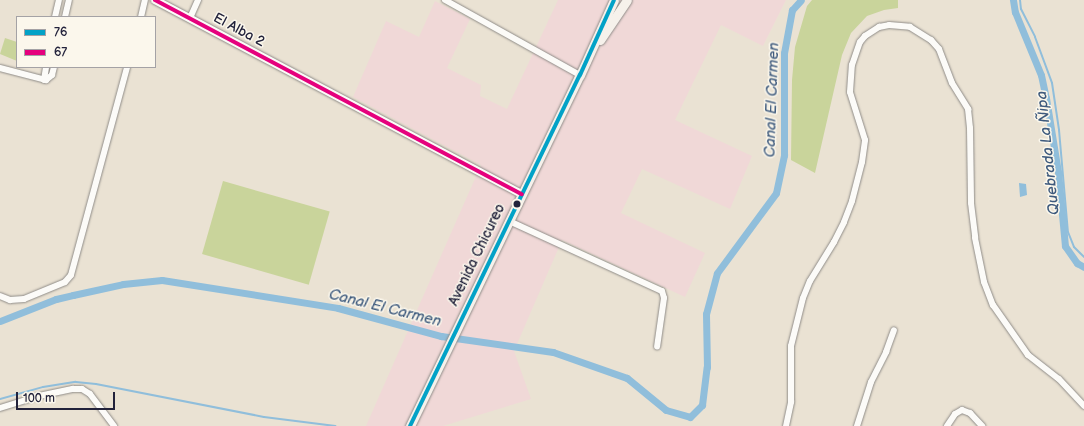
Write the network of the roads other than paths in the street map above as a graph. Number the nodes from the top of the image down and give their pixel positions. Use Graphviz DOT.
graph roads {
  1 [pos="59,0"];
  2 [pos="69,0"];
  3 [pos="145,0"];
  4 [pos="156,0"];
  5 [pos="198,0"];
  6 [pos="445,0"];
  7 [pos="614,0"];
  8 [pos="627,0"];
  9 [pos="55,16"];
  10 [pos="66,16"];
  11 [pos="140,16"];
  12 [pos="190,18"];
  13 [pos="591,53"];
  14 [pos="0,68"];
  15 [pos="46,68"];
  16 [pos="54,68"];
  17 [pos="127,68"];
  18 [pos="580,75"];
  19 [pos="44,80"];
  20 [pos="522,194"];
  21 [pos="509,221"];
  22 [pos="0,296"];
  23 [pos="894,330"];
  24 [pos="657,347"];
  25 [pos="1084,406"];
  26 [pos="0,408"];
  27 [pos="114,426"];
  28 [pos="410,426"];
  29 [pos="786,426"];
  30 [pos="857,426"];
  31 [pos="947,426"];
  32 [pos="982,426"];
  1 -- 9 [label="street"];
  2 -- 10 [label="street"];
  3 -- 11 [label="street"];
  4 -- 12 [label="street, El Alba 2"];
  5 -- 12 [label="street"];
  6 -- 18 [label="street"];
  7 -- 13 [label="main road, Avenida Chicureo"];
  8 -- 13 [label="main road, Avenida Chicureo"];
  12 -- 20 [label="street, El Alba 2"];
  13 -- 18 [label="main road, Avenida Chicureo"];
  14 -- 19 [label="street"];
  15 -- 19 [label="street"];
  16 -- 19 [label="street"];
  17 -- 22 [label="street"];
  18 -- 20 [label="main road, Avenida Chicureo"];
  20 -- 21 [label="main road, Avenida Chicureo"];
  21 -- 24 [label="street"];
  21 -- 28 [label="main road, Avenida Chicureo"];
  23 -- 30 [label="street"];
  25 -- 29 [label="street"];
  26 -- 27 [label="street"];
  31 -- 32 [label="street"];
}
